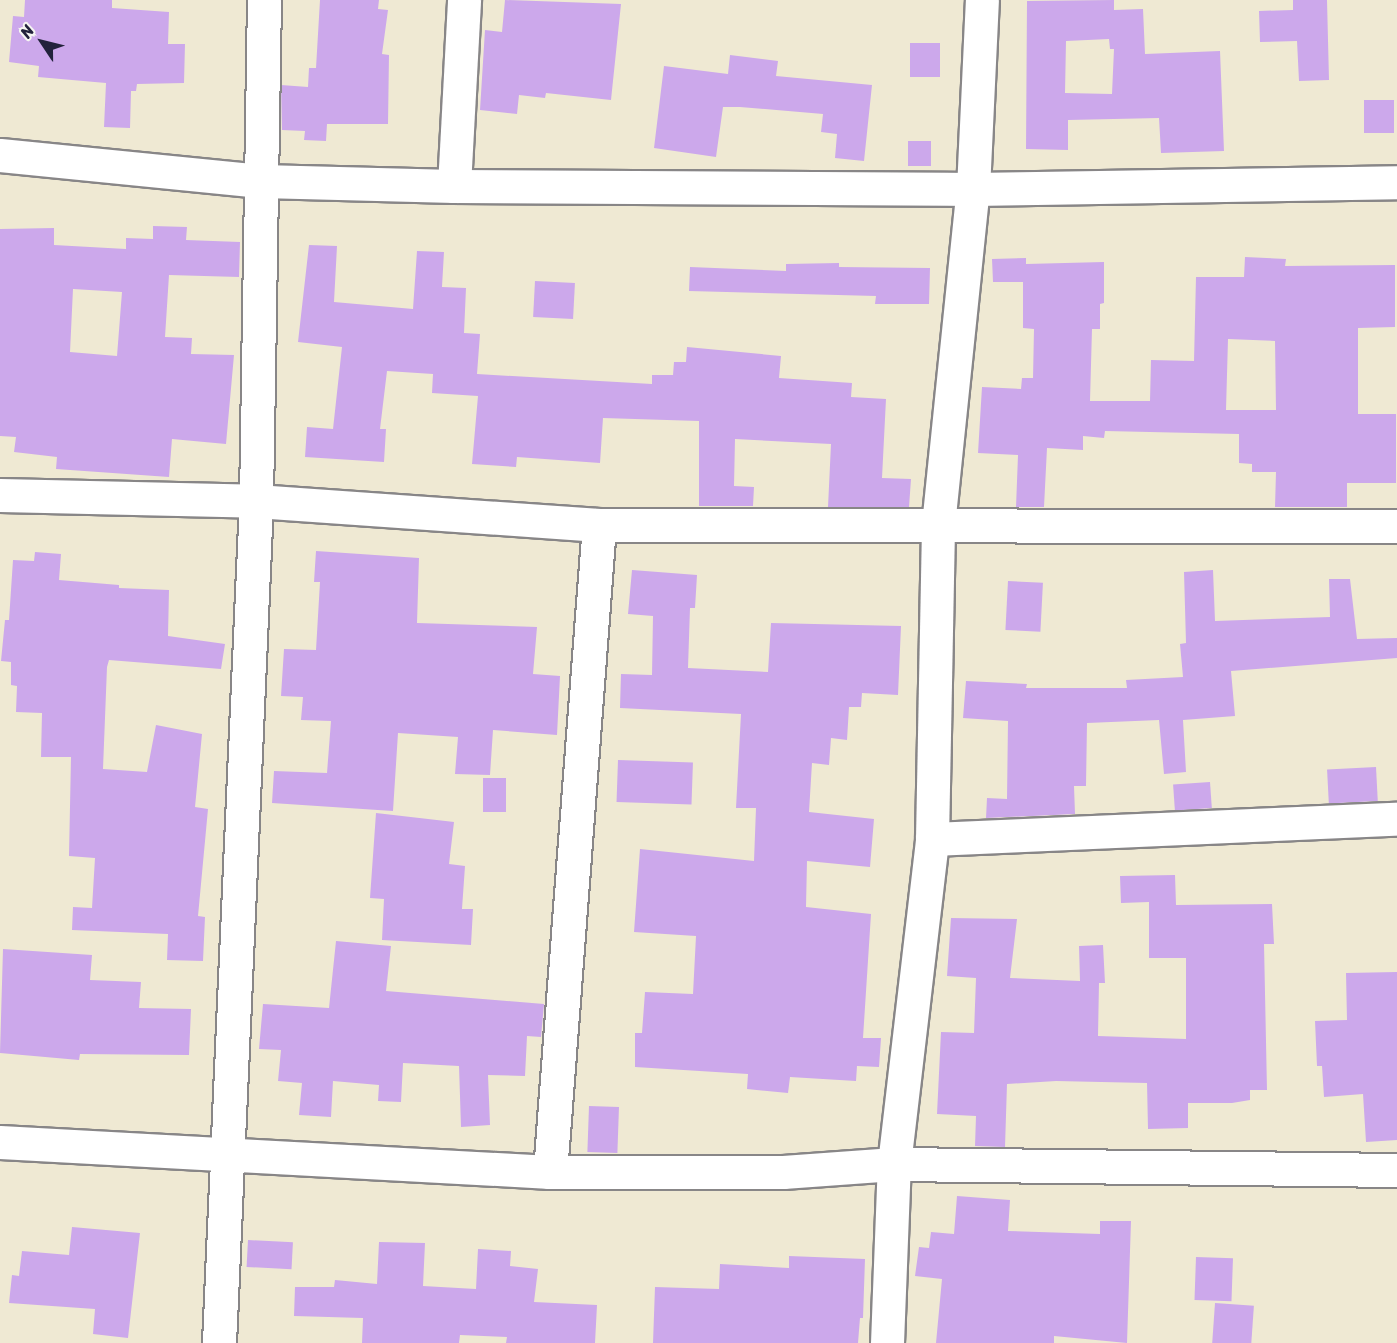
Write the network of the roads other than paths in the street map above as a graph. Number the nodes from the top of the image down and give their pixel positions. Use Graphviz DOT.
graph roads {
  1 [pos="264,0"];
  2 [pos="464,0"];
  3 [pos="982,0"];
  4 [pos="0,155"];
  5 [pos="261,181"];
  6 [pos="1397,182"];
  7 [pos="454,186"];
  8 [pos="973,189"];
  9 [pos="0,495"];
  10 [pos="256,501"];
  11 [pos="599,525"];
  12 [pos="938,525"];
  13 [pos="1397,526"];
  14 [pos="1397,819"];
  15 [pos="932,839"];
  16 [pos="0,1142"];
  17 [pos="228,1152"];
  18 [pos="894,1164"];
  19 [pos="1397,1170"];
  20 [pos="550,1172"];
  21 [pos="219,1343"];
  22 [pos="887,1343"];
  1 -- 5 [label="street"];
  2 -- 7 [label="street"];
  3 -- 8 [label="street"];
  4 -- 5 [label="street"];
  5 -- 7 [label="street"];
  5 -- 10 [label="street"];
  6 -- 8 [label="street"];
  7 -- 8 [label="street"];
  8 -- 12 [label="street"];
  9 -- 10 [label="street"];
  10 -- 11 [label="street"];
  10 -- 17 [label="street"];
  11 -- 12 [label="street"];
  11 -- 20 [label="street"];
  12 -- 13 [label="street"];
  12 -- 15 [label="street"];
  14 -- 15 [label="street"];
  15 -- 18 [label="street"];
  16 -- 17 [label="street"];
  17 -- 20 [label="street"];
  17 -- 21 [label="street"];
  18 -- 19 [label="street"];
  18 -- 20 [label="street"];
  18 -- 22 [label="street"];
}
